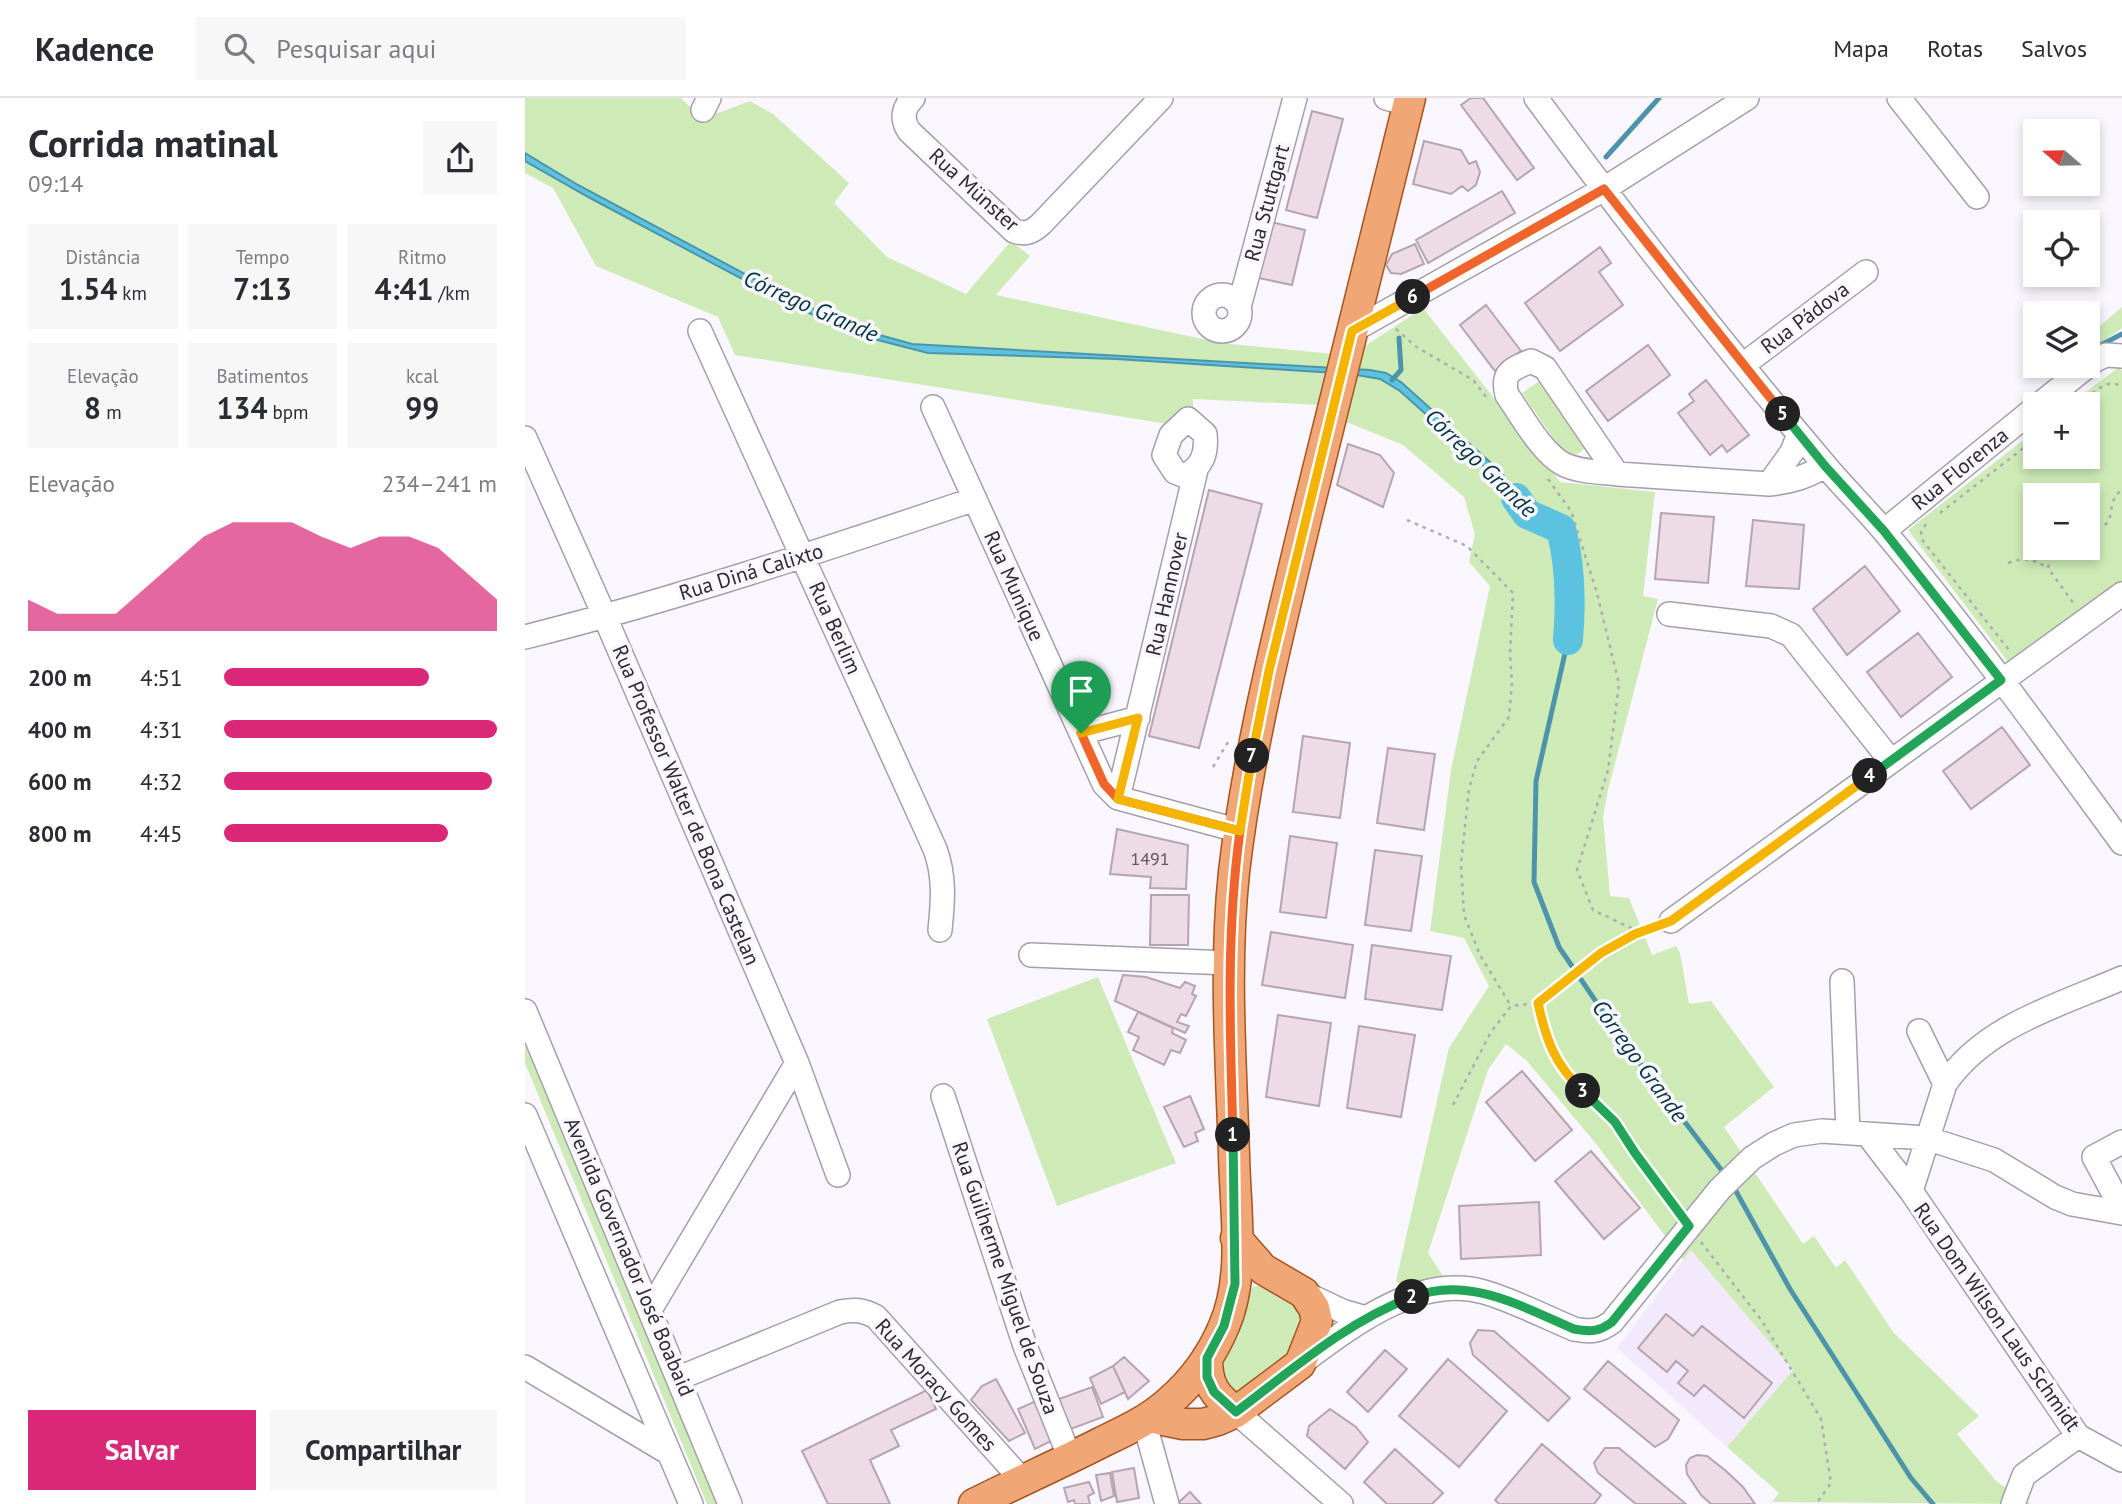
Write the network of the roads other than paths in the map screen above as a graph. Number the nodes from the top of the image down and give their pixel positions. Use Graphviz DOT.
graph roads {
  1 [pos="913,98"];
  2 [pos="1161,98"];
  3 [pos="1295,98"];
  4 [pos="1536,98"];
  5 [pos="1747,98"];
  6 [pos="1899,98"];
  7 [pos="1402,100"];
  8 [pos="1604,189"];
  9 [pos="1977,197"];
  10 [pos="1867,272"];
  11 [pos="1239,307"];
  12 [pos="700,331"];
  13 [pos="1349,344"];
  14 [pos="2121,356"];
  15 [pos="1742,365"];
  16 [pos="2055,392"];
  17 [pos="933,407"];
  18 [pos="2023,418"];
  19 [pos="1799,434"];
  20 [pos="525,438"];
  21 [pos="1825,466"];
  22 [pos="1196,470"];
  23 [pos="1617,474"];
  24 [pos="1769,484"];
  25 [pos="975,499"];
  26 [pos="1884,531"];
  27 [pos="803,557"];
  28 [pos="2122,594"];
  29 [pos="1669,614"];
  30 [pos="605,617"];
  31 [pos="525,637"];
  32 [pos="2001,680"];
  33 [pos="1138,718"];
  34 [pos="1081,733"];
  35 [pos="1891,761"];
  36 [pos="1118,799"];
  37 [pos="1240,831"];
  38 [pos="2119,832"];
  39 [pos="1671,921"];
  40 [pos="940,930"];
  41 [pos="1031,955"];
  42 [pos="1229,963"];
  43 [pos="2122,978"];
  44 [pos="1842,981"];
  45 [pos="525,1011"];
  46 [pos="1919,1031"];
  47 [pos="530,1035"];
  48 [pos="797,1063"];
  49 [pos="1945,1084"];
  50 [pos="943,1096"];
  51 [pos="525,1115"];
  52 [pos="1858,1133"];
  53 [pos="1926,1138"];
  54 [pos="2122,1142"];
  55 [pos="525,1163"];
  56 [pos="838,1175"];
  57 [pos="551,1178"];
  58 [pos="1910,1191"];
  59 [pos="2122,1211"];
  60 [pos="1236,1238"];
  61 [pos="1276,1277"];
  62 [pos="1304,1293"];
  63 [pos="1234,1295"];
  64 [pos="651,1308"];
  65 [pos="1366,1318"];
  66 [pos="1207,1358"];
  67 [pos="1300,1364"];
  68 [pos="525,1367"];
  69 [pos="679,1378"];
  70 [pos="1236,1412"];
  71 [pos="1146,1419"];
  72 [pos="2078,1436"];
  73 [pos="669,1453"];
  74 [pos="1070,1458"];
  75 [pos="2122,1460"];
  76 [pos="1018,1490"];
  77 [pos="691,1504"];
  78 [pos="730,1504"];
  79 [pos="974,1504"];
  80 [pos="1167,1504"];
  81 [pos="1341,1504"];
  82 [pos="2013,1504"];
  1 -- 2 [label="street, Rua Münster"];
  3 -- 11 [label="street, Rua Stuttgart"];
  4 -- 8 [label="street"];
  5 -- 8 [label="street"];
  6 -- 9 [label="street"];
  7 -- 13 [label="main road"];
  8 -- 13 [label="street"];
  8 -- 15 [label="street"];
  10 -- 15 [label="street, Rua Pádova"];
  12 -- 27 [label="street, Rua Berlim"];
  13 -- 37 [label="main road"];
  14 -- 16 [label="street"];
  15 -- 19 [label="street"];
  17 -- 25 [label="street, Rua Munique"];
  18 -- 26 [label="street, Rua Florenza"];
  19 -- 21 [label="street"];
  19 -- 24 [label="street"];
  20 -- 30 [label="street, Rua Professor Walter de Bona Castelan"];
  21 -- 24 [label="street"];
  21 -- 26 [label="street"];
  22 -- 33 [label="street, Rua Hannover"];
  23 -- 23 [label="street"];
  23 -- 24 [label="street"];
  25 -- 27 [label="street, Rua Diná Calixto"];
  25 -- 34 [label="street, Rua Munique"];
  26 -- 32 [label="street"];
  27 -- 30 [label="street, Rua Diná Calixto"];
  27 -- 40 [label="street, Rua Berlim"];
  28 -- 32 [label="street"];
  29 -- 35 [label="street"];
  30 -- 31 [label="street, Rua Diná Calixto"];
  30 -- 48 [label="street, Rua Professor Walter de Bona Castelan"];
  32 -- 35 [label="street"];
  32 -- 38 [label="street"];
  33 -- 34 [label="street"];
  33 -- 36 [label="street, Rua Hannover"];
  34 -- 36 [label="street, Rua Munique"];
  35 -- 39 [label="street"];
  36 -- 37 [label="street"];
  37 -- 42 [label="main road"];
  41 -- 42 [label="street"];
  42 -- 60 [label="main road"];
  43 -- 49 [label="street, Rua Dom Wilson Laus Schmidt"];
  44 -- 52 [label="street"];
  45 -- 47 [label="street, Avenida Governador José Boabaid"];
  46 -- 49 [label="street"];
  47 -- 64 [label="street, Avenida Governador José Boabaid"];
  48 -- 56 [label="street, Rua Professor Walter de Bona Castelan"];
  48 -- 64 [label="street"];
  49 -- 53 [label="street, Rua Dom Wilson Laus Schmidt"];
  50 -- 74 [label="street, Rua Guilherme Miguel de Souza"];
  51 -- 57 [label="street, Avenida Governador José Boabaid"];
  52 -- 53 [label="street"];
  52 -- 58 [label="street, Rua Dom Wilson Laus Schmidt"];
  52 -- 65 [label="street"];
  53 -- 58 [label="street, Rua Dom Wilson Laus Schmidt"];
  53 -- 59 [label="street"];
  54 -- 59 [label="street"];
  55 -- 57 [label="street"];
  57 -- 73 [label="street, Avenida Governador José Boabaid"];
  58 -- 72 [label="street, Rua Dom Wilson Laus Schmidt"];
  60 -- 61 [label="main road"];
  60 -- 63 [label="main road"];
  61 -- 62 [label="main road"];
  61 -- 63 [label="main road"];
  62 -- 65 [label="street"];
  62 -- 67 [label="main road"];
  63 -- 66 [label="main road"];
  64 -- 69 [label="street, Avenida Governador José Boabaid"];
  65 -- 67 [label="street"];
  66 -- 70 [label="main road"];
  66 -- 71 [label="main road"];
  67 -- 70 [label="main road"];
  68 -- 73 [label="street"];
  69 -- 76 [label="street, Rua Moracy Gomes"];
  69 -- 78 [label="street, Avenida Governador José Boabaid"];
  70 -- 71 [label="main road"];
  70 -- 81 [label="street"];
  71 -- 74 [label="main road"];
  71 -- 80 [label="street"];
  72 -- 75 [label="street, Rua Dom Wilson Laus Schmidt"];
  72 -- 82 [label="street"];
  73 -- 77 [label="street, Avenida Governador José Boabaid"];
  74 -- 76 [label="main road"];
  76 -- 79 [label="main road"];
}
